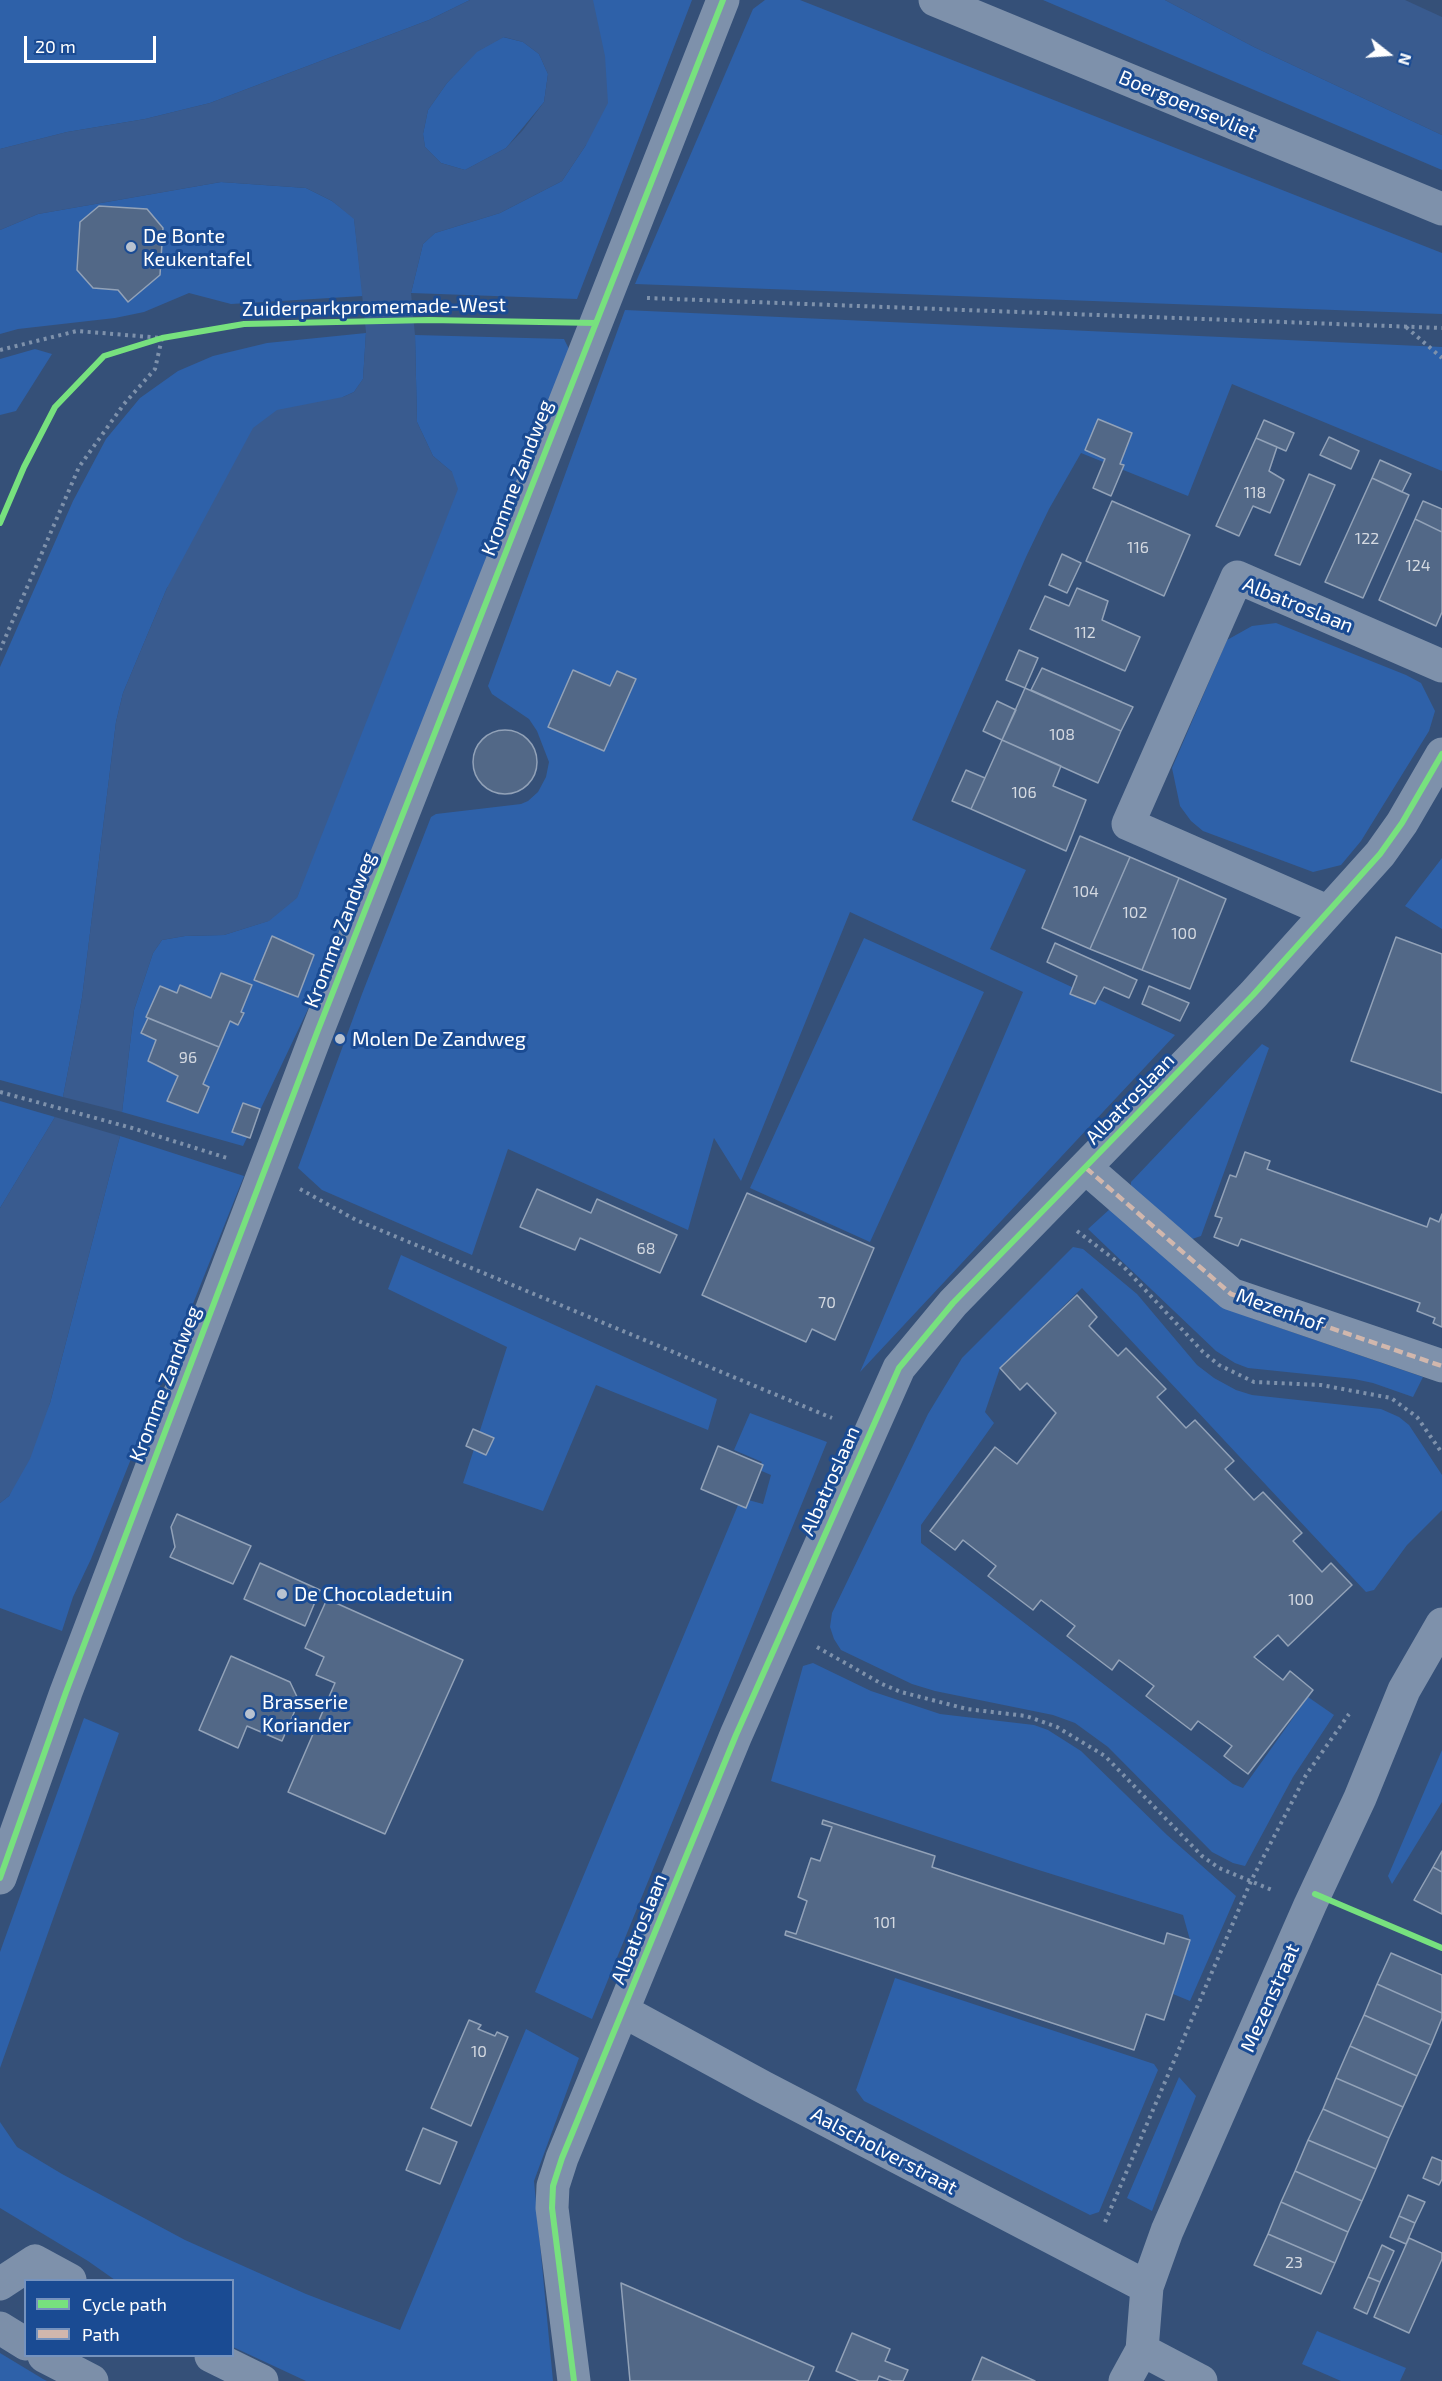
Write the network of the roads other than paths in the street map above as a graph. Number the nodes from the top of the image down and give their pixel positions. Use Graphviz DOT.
graph roads {
  1 [pos="723,0"];
  2 [pos="935,0"];
  3 [pos="1442,209"];
  4 [pos="1442,666"];
  5 [pos="1442,754"];
  6 [pos="1327,911"];
  7 [pos="1086,1168"];
  8 [pos="1442,1366"];
  9 [pos="1442,1623"];
  10 [pos="0,1878"];
  11 [pos="623,2011"];
  12 [pos="68,2279"];
  13 [pos="0,2284"];
  14 [pos="1147,2287"];
  15 [pos="0,2328"];
  16 [pos="24,2343"];
  17 [pos="1142,2350"];
  18 [pos="48,2357"];
  19 [pos="215,2357"];
  20 [pos="92,2381"];
  21 [pos="262,2381"];
  22 [pos="574,2381"];
  23 [pos="1125,2381"];
  24 [pos="1201,2381"];
  1 -- 10 [label="street, Kromme Zandweg"];
  2 -- 3 [label="street, Boergoensevliet"];
  4 -- 6 [label="street, Albatroslaan"];
  5 -- 6 [label="street, Albatroslaan"];
  6 -- 7 [label="street, Albatroslaan"];
  7 -- 8 [label="street, Mezenhof"];
  7 -- 11 [label="street, Albatroslaan"];
  9 -- 14 [label="street, Mezenstraat"];
  11 -- 14 [label="street, Aalscholverstraat"];
  11 -- 22 [label="street, Albatroslaan"];
  12 -- 13 [label="street"];
  14 -- 17 [label="street, Mezenstraat"];
  15 -- 16 [label="main road"];
  17 -- 23 [label="street, Mezenstraat"];
  17 -- 24 [label="street"];
  18 -- 20 [label="main road"];
  19 -- 21 [label="street"];
}
